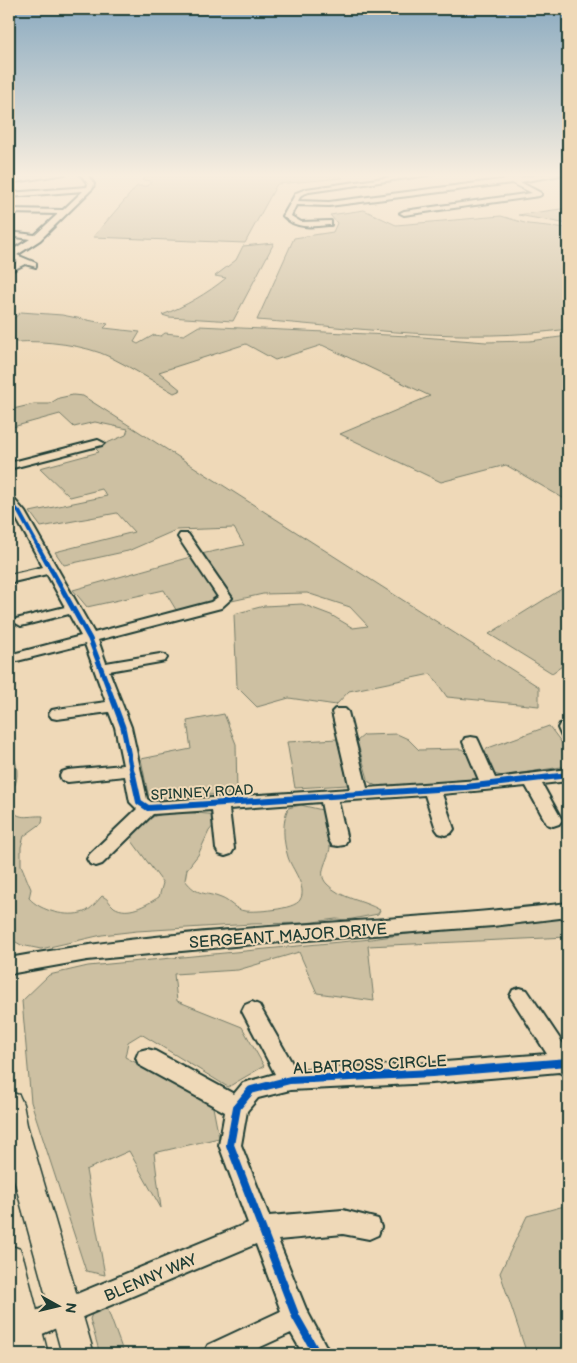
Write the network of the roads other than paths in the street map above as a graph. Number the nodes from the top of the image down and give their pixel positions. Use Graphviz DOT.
graph roads {
  1 [pos="37,238"];
  2 [pos="10,255"];
  3 [pos="23,262"];
  4 [pos="33,266"];
  5 [pos="9,270"];
  6 [pos="98,443"];
  7 [pos="9,466"];
  8 [pos="9,501"];
  9 [pos="184,537"];
  10 [pos="51,569"];
  11 [pos="9,578"];
  12 [pos="73,609"];
  13 [pos="21,622"];
  14 [pos="90,639"];
  15 [pos="160,658"];
  16 [pos="9,659"];
  17 [pos="101,668"];
  18 [pos="115,706"];
  19 [pos="340,712"];
  20 [pos="57,714"];
  21 [pos="471,742"];
  22 [pos="132,770"];
  23 [pos="568,775"];
  24 [pos="68,776"];
  25 [pos="531,779"];
  26 [pos="489,784"];
  27 [pos="432,790"];
  28 [pos="360,794"];
  29 [pos="328,796"];
  30 [pos="220,804"];
  31 [pos="148,808"];
  32 [pos="553,820"];
  33 [pos="445,829"];
  34 [pos="338,840"];
  35 [pos="225,849"];
  36 [pos="96,860"];
  37 [pos="568,910"];
  38 [pos="9,966"];
  39 [pos="520,996"];
  40 [pos="252,1011"];
  41 [pos="147,1058"];
  42 [pos="567,1064"];
  43 [pos="290,1080"];
  44 [pos="9,1104"];
  45 [pos="237,1106"];
  46 [pos="369,1227"];
  47 [pos="262,1229"];
  48 [pos="9,1260"];
  49 [pos="67,1312"];
  50 [pos="296,1317"];
  51 [pos="22,1339"];
  52 [pos="78,1354"];
  53 [pos="217,1354"];
  54 [pos="317,1354"];
  1 -- 2 [label="street"];
  2 -- 3 [label="street"];
  3 -- 4 [label="street"];
  3 -- 5 [label="street"];
  6 -- 7 [label="street"];
  8 -- 10 [label="street, SPINNEY ROAD"];
  9 -- 14 [label="street"];
  10 -- 11 [label="street"];
  10 -- 12 [label="street, SPINNEY ROAD"];
  12 -- 13 [label="street"];
  12 -- 14 [label="street, SPINNEY ROAD"];
  14 -- 16 [label="street"];
  14 -- 17 [label="street, SPINNEY ROAD"];
  15 -- 17 [label="street"];
  17 -- 18 [label="street, SPINNEY ROAD"];
  18 -- 20 [label="street"];
  18 -- 22 [label="street, SPINNEY ROAD"];
  19 -- 28 [label="street"];
  21 -- 26 [label="street"];
  22 -- 24 [label="street"];
  22 -- 31 [label="street, SPINNEY ROAD"];
  23 -- 25 [label="street, SPINNEY ROAD"];
  25 -- 26 [label="street, SPINNEY ROAD"];
  25 -- 32 [label="street"];
  26 -- 27 [label="street, SPINNEY ROAD"];
  27 -- 28 [label="street, SPINNEY ROAD"];
  27 -- 33 [label="street"];
  28 -- 29 [label="street, SPINNEY ROAD"];
  29 -- 30 [label="street, SPINNEY ROAD"];
  29 -- 34 [label="street"];
  30 -- 31 [label="street, SPINNEY ROAD"];
  30 -- 35 [label="street"];
  31 -- 36 [label="street"];
  37 -- 38 [label="street, SERGEANT MAJOR DRIVE"];
  39 -- 42 [label="street"];
  40 -- 43 [label="street"];
  41 -- 45 [label="street"];
  42 -- 43 [label="street, ALBATROSS CIRCLE"];
  43 -- 45 [label="street, ALBATROSS CIRCLE"];
  44 -- 49 [label="main road"];
  45 -- 47 [label="street"];
  46 -- 47 [label="street, BLENNY WAY"];
  47 -- 49 [label="street, BLENNY WAY"];
  47 -- 50 [label="street"];
  48 -- 51 [label="main road"];
  49 -- 51 [label="street, BLENNY WAY"];
  49 -- 52 [label="main road"];
  50 -- 53 [label="street"];
  50 -- 54 [label="street"];
}
